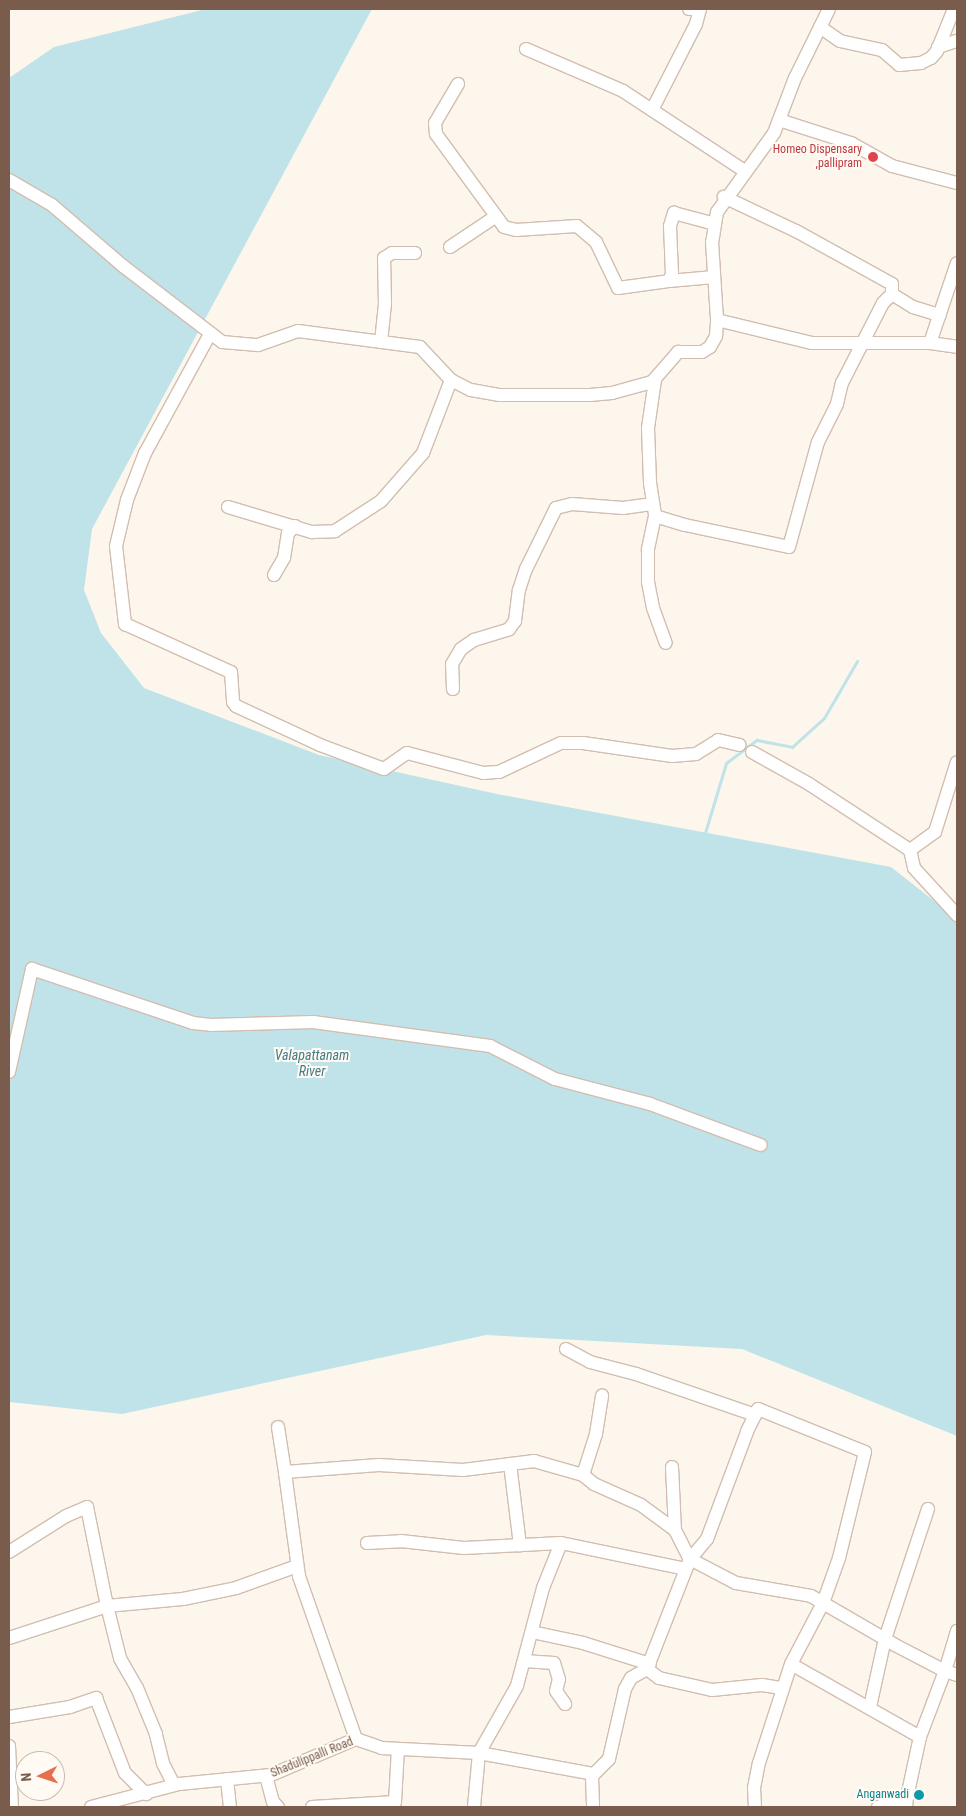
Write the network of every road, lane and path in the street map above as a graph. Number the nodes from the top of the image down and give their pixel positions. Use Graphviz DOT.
graph roads {
  1 [pos="689,9"];
  2 [pos="829,9"];
  3 [pos="954,9"];
  4 [pos="820,27"];
  5 [pos="957,41"];
  6 [pos="938,47"];
  7 [pos="526,49"];
  8 [pos="458,84"];
  9 [pos="652,110"];
  10 [pos="779,120"];
  11 [pos="745,171"];
  12 [pos="9,180"];
  13 [pos="957,182"];
  14 [pos="724,197"];
  15 [pos="495,217"];
  16 [pos="715,224"];
  17 [pos="450,247"];
  18 [pos="414,253"];
  19 [pos="957,263"];
  20 [pos="714,277"];
  21 [pos="669,281"];
  22 [pos="892,294"];
  23 [pos="940,315"];
  24 [pos="717,320"];
  25 [pos="210,334"];
  26 [pos="381,342"];
  27 [pos="862,343"];
  28 [pos="930,343"];
  29 [pos="957,347"];
  30 [pos="451,380"];
  31 [pos="655,380"];
  32 [pos="228,507"];
  33 [pos="654,510"];
  34 [pos="295,526"];
  35 [pos="274,575"];
  36 [pos="666,642"];
  37 [pos="453,689"];
  38 [pos="739,745"];
  39 [pos="752,752"];
  40 [pos="957,762"];
  41 [pos="910,850"];
  42 [pos="957,915"];
  43 [pos="9,1072"];
  44 [pos="761,1145"];
  45 [pos="566,1349"];
  46 [pos="602,1395"];
  47 [pos="755,1415"];
  48 [pos="278,1427"];
  49 [pos="510,1464"];
  50 [pos="672,1466"];
  51 [pos="285,1472"];
  52 [pos="583,1475"];
  53 [pos="928,1509"];
  54 [pos="675,1530"];
  55 [pos="367,1542"];
  56 [pos="561,1543"];
  57 [pos="520,1545"];
  58 [pos="9,1552"];
  59 [pos="688,1564"];
  60 [pos="297,1566"];
  61 [pos="823,1603"];
  62 [pos="107,1606"];
  63 [pos="957,1631"];
  64 [pos="532,1632"];
  65 [pos="9,1638"];
  66 [pos="885,1639"];
  67 [pos="524,1661"];
  68 [pos="791,1664"];
  69 [pos="648,1666"];
  70 [pos="945,1671"];
  71 [pos="957,1675"];
  72 [pos="782,1688"];
  73 [pos="565,1704"];
  74 [pos="870,1707"];
  75 [pos="9,1717"];
  76 [pos="920,1736"];
  77 [pos="356,1739"];
  78 [pos="9,1746"];
  79 [pos="398,1749"];
  80 [pos="480,1753"];
  81 [pos="594,1774"];
  82 [pos="266,1776"];
  83 [pos="227,1779"];
  84 [pos="174,1785"];
  85 [pos="146,1794"];
  86 [pos="906,1802"];
  87 [pos="12,1807"];
  88 [pos="91,1807"];
  89 [pos="230,1807"];
  90 [pos="278,1807"];
  91 [pos="312,1807"];
  92 [pos="474,1807"];
  93 [pos="593,1807"];
  94 [pos="755,1807"];
  95 [pos="878,1807"];
  1 -- 9 [label="street"];
  2 -- 4 [label="street"];
  3 -- 6 [label="street"];
  4 -- 6 [label="street"];
  4 -- 10 [label="street"];
  5 -- 6 [label="street"];
  7 -- 9 [label="street"];
  8 -- 15 [label="street"];
  9 -- 11 [label="street"];
  10 -- 11 [label="street"];
  10 -- 13 [label="street"];
  11 -- 14 [label="street"];
  12 -- 25 [label="street"];
  14 -- 16 [label="street"];
  14 -- 22 [label="street"];
  15 -- 17 [label="street"];
  15 -- 21 [label="street"];
  16 -- 20 [label="street"];
  16 -- 21 [label="street"];
  18 -- 26 [label="street"];
  19 -- 23 [label="street"];
  20 -- 21 [label="street"];
  20 -- 24 [label="street"];
  22 -- 23 [label="street"];
  22 -- 27 [label="street"];
  23 -- 28 [label="street"];
  24 -- 27 [label="street"];
  24 -- 31 [label="street"];
  25 -- 26 [label="street"];
  25 -- 38 [label="street"];
  26 -- 30 [label="street"];
  27 -- 28 [label="street"];
  27 -- 33 [label="street"];
  28 -- 29 [label="street"];
  30 -- 31 [label="street"];
  30 -- 34 [label="street"];
  31 -- 33 [label="street"];
  32 -- 34 [label="street"];
  33 -- 36 [label="street"];
  33 -- 37 [label="street"];
  34 -- 35 [label="street"];
  39 -- 41 [label="street"];
  40 -- 41 [label="street"];
  41 -- 42 [label="street"];
  43 -- 44 [label="street"];
  45 -- 47 [label="street"];
  46 -- 52 [label="street"];
  47 -- 59 [label="street"];
  47 -- 61 [label="street"];
  48 -- 51 [label="street"];
  49 -- 51 [label="street"];
  49 -- 52 [label="street"];
  49 -- 57 [label="street"];
  50 -- 54 [label="street"];
  51 -- 60 [label="street"];
  52 -- 54 [label="street"];
  53 -- 66 [label="street"];
  54 -- 59 [label="street"];
  55 -- 57 [label="street"];
  56 -- 57 [label="street"];
  56 -- 59 [label="street"];
  56 -- 64 [label="street"];
  58 -- 62 [label="street"];
  59 -- 61 [label="street"];
  59 -- 69 [label="street"];
  60 -- 62 [label="street"];
  60 -- 77 [label="street"];
  61 -- 66 [label="street"];
  61 -- 68 [label="street"];
  62 -- 65 [label="street"];
  62 -- 84 [label="street"];
  63 -- 70 [label="street"];
  64 -- 67 [label="street"];
  64 -- 69 [label="street"];
  66 -- 70 [label="street"];
  66 -- 74 [label="street"];
  67 -- 73 [label="street"];
  67 -- 80 [label="street"];
  68 -- 72 [label="street"];
  68 -- 74 [label="street"];
  69 -- 72 [label="street"];
  69 -- 81 [label="street"];
  70 -- 71 [label="street"];
  70 -- 76 [label="street"];
  72 -- 94 [label="street"];
  74 -- 76 [label="street"];
  75 -- 85 [label="street"];
  76 -- 86 [label="street"];
  77 -- 79 [label="street, Shadulippalli Road"];
  77 -- 82 [label="street, Shadulippalli Road"];
  78 -- 87 [label="street"];
  79 -- 80 [label="street, Shadulippalli Road"];
  79 -- 91 [label="street"];
  80 -- 81 [label="street, Shadulippalli Road"];
  80 -- 92 [label="street"];
  81 -- 93 [label="street"];
  82 -- 83 [label="street, Shadulippalli Road"];
  82 -- 90 [label="street"];
  83 -- 84 [label="street, Shadulippalli Road"];
  83 -- 89 [label="street"];
  84 -- 85 [label="street, Shadulippalli Road"];
  85 -- 88 [label="street, Shadulippalli Road"];
  86 -- 95 [label="street"];
}
